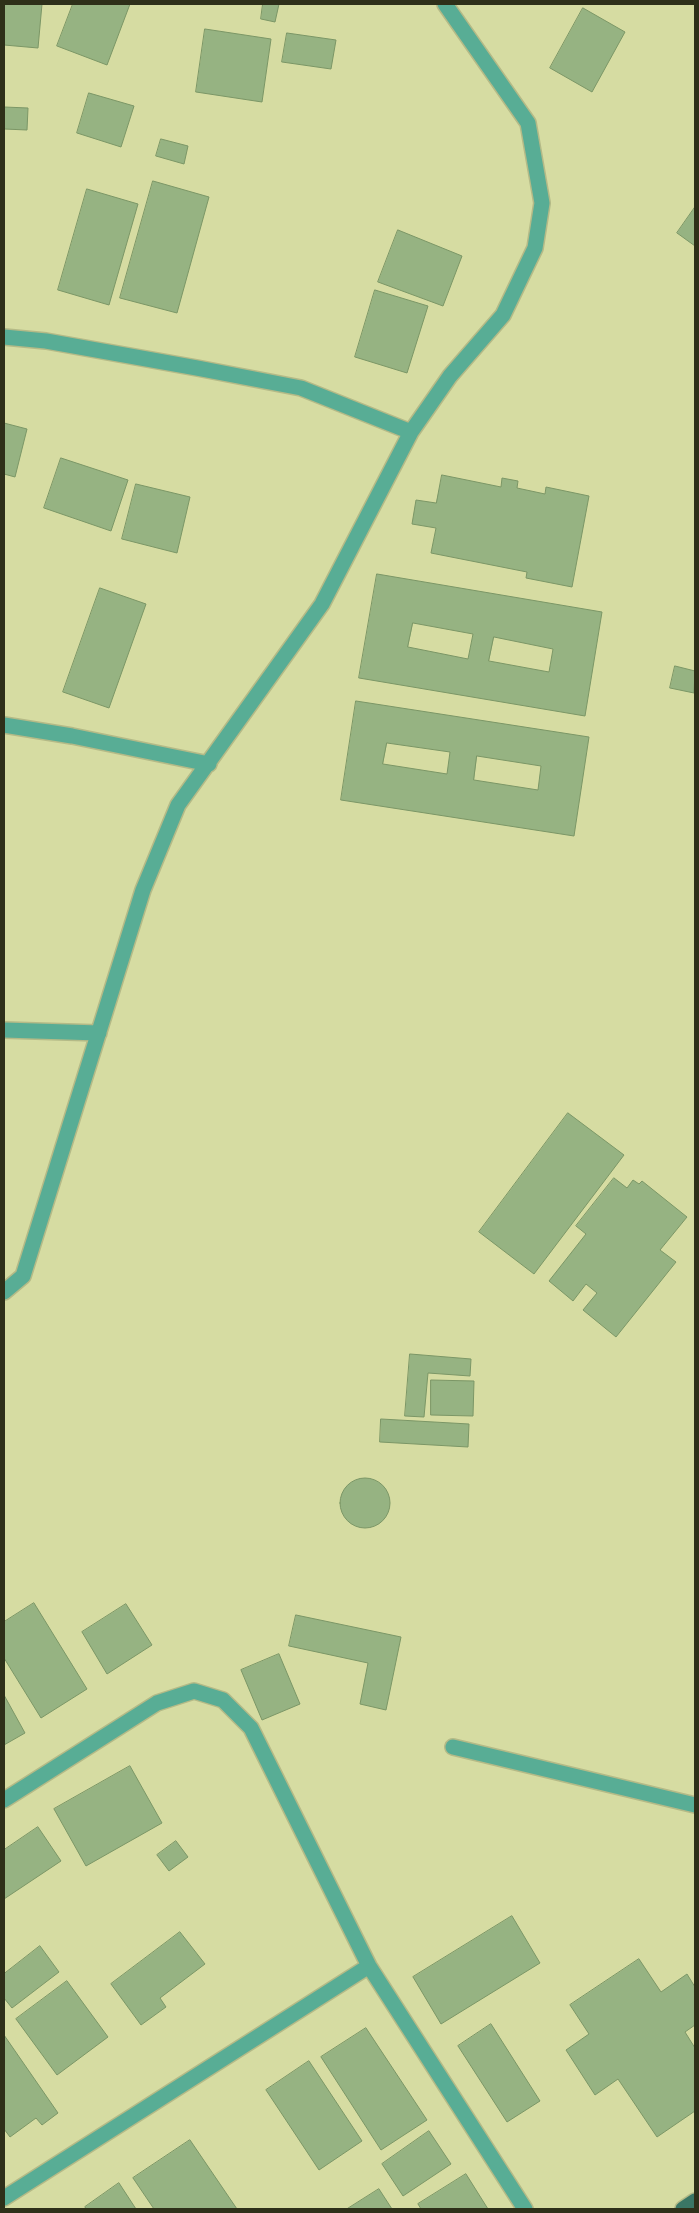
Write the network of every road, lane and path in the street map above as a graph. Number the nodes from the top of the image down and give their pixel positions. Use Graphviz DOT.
graph roads {
  1 [pos="445,4"];
  2 [pos="4,337"];
  3 [pos="411,432"];
  4 [pos="4,725"];
  5 [pos="209,764"];
  6 [pos="4,1030"];
  7 [pos="99,1033"];
  8 [pos="4,1292"];
  9 [pos="453,1748"];
  10 [pos="4,1800"];
  11 [pos="695,1805"];
  12 [pos="369,1966"];
  13 [pos="4,2198"];
  14 [pos="695,2201"];
  15 [pos="525,2209"];
  16 [pos="683,2209"];
  1 -- 3 [label="street"];
  2 -- 3 [label="street"];
  3 -- 5 [label="street"];
  4 -- 5 [label="street"];
  5 -- 7 [label="street"];
  6 -- 7 [label="street"];
  7 -- 8 [label="street"];
  9 -- 11 [label="street"];
  10 -- 12 [label="street"];
  12 -- 13 [label="street"];
  12 -- 15 [label="street"];
  14 -- 16 [label="main road"];
}
